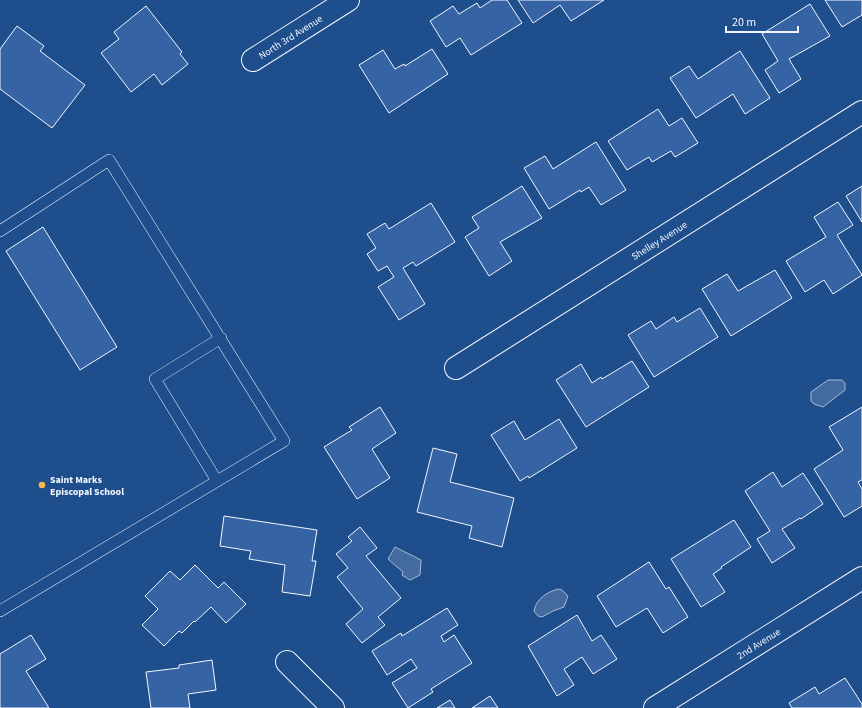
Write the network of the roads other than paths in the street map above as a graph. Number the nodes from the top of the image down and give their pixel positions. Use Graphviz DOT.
graph roads {
  1 [pos="348,0"];
  2 [pos="253,60"];
  3 [pos="862,112"];
  4 [pos="0,231"];
  5 [pos="220,338"];
  6 [pos="456,368"];
  7 [pos="217,481"];
  8 [pos="862,578"];
  9 [pos="0,611"];
  10 [pos="287,662"];
  11 [pos="333,708"];
  12 [pos="655,708"];
  1 -- 2 [label="street, North 3rd Avenue"];
  3 -- 6 [label="street, Shelley Avenue"];
  4 -- 5 [label="lane"];
  5 -- 7 [label="lane"];
  5 -- 7 [label="lane"];
  7 -- 9 [label="lane"];
  8 -- 12 [label="street, 2nd Avenue"];
  10 -- 11 [label="street"];
}
